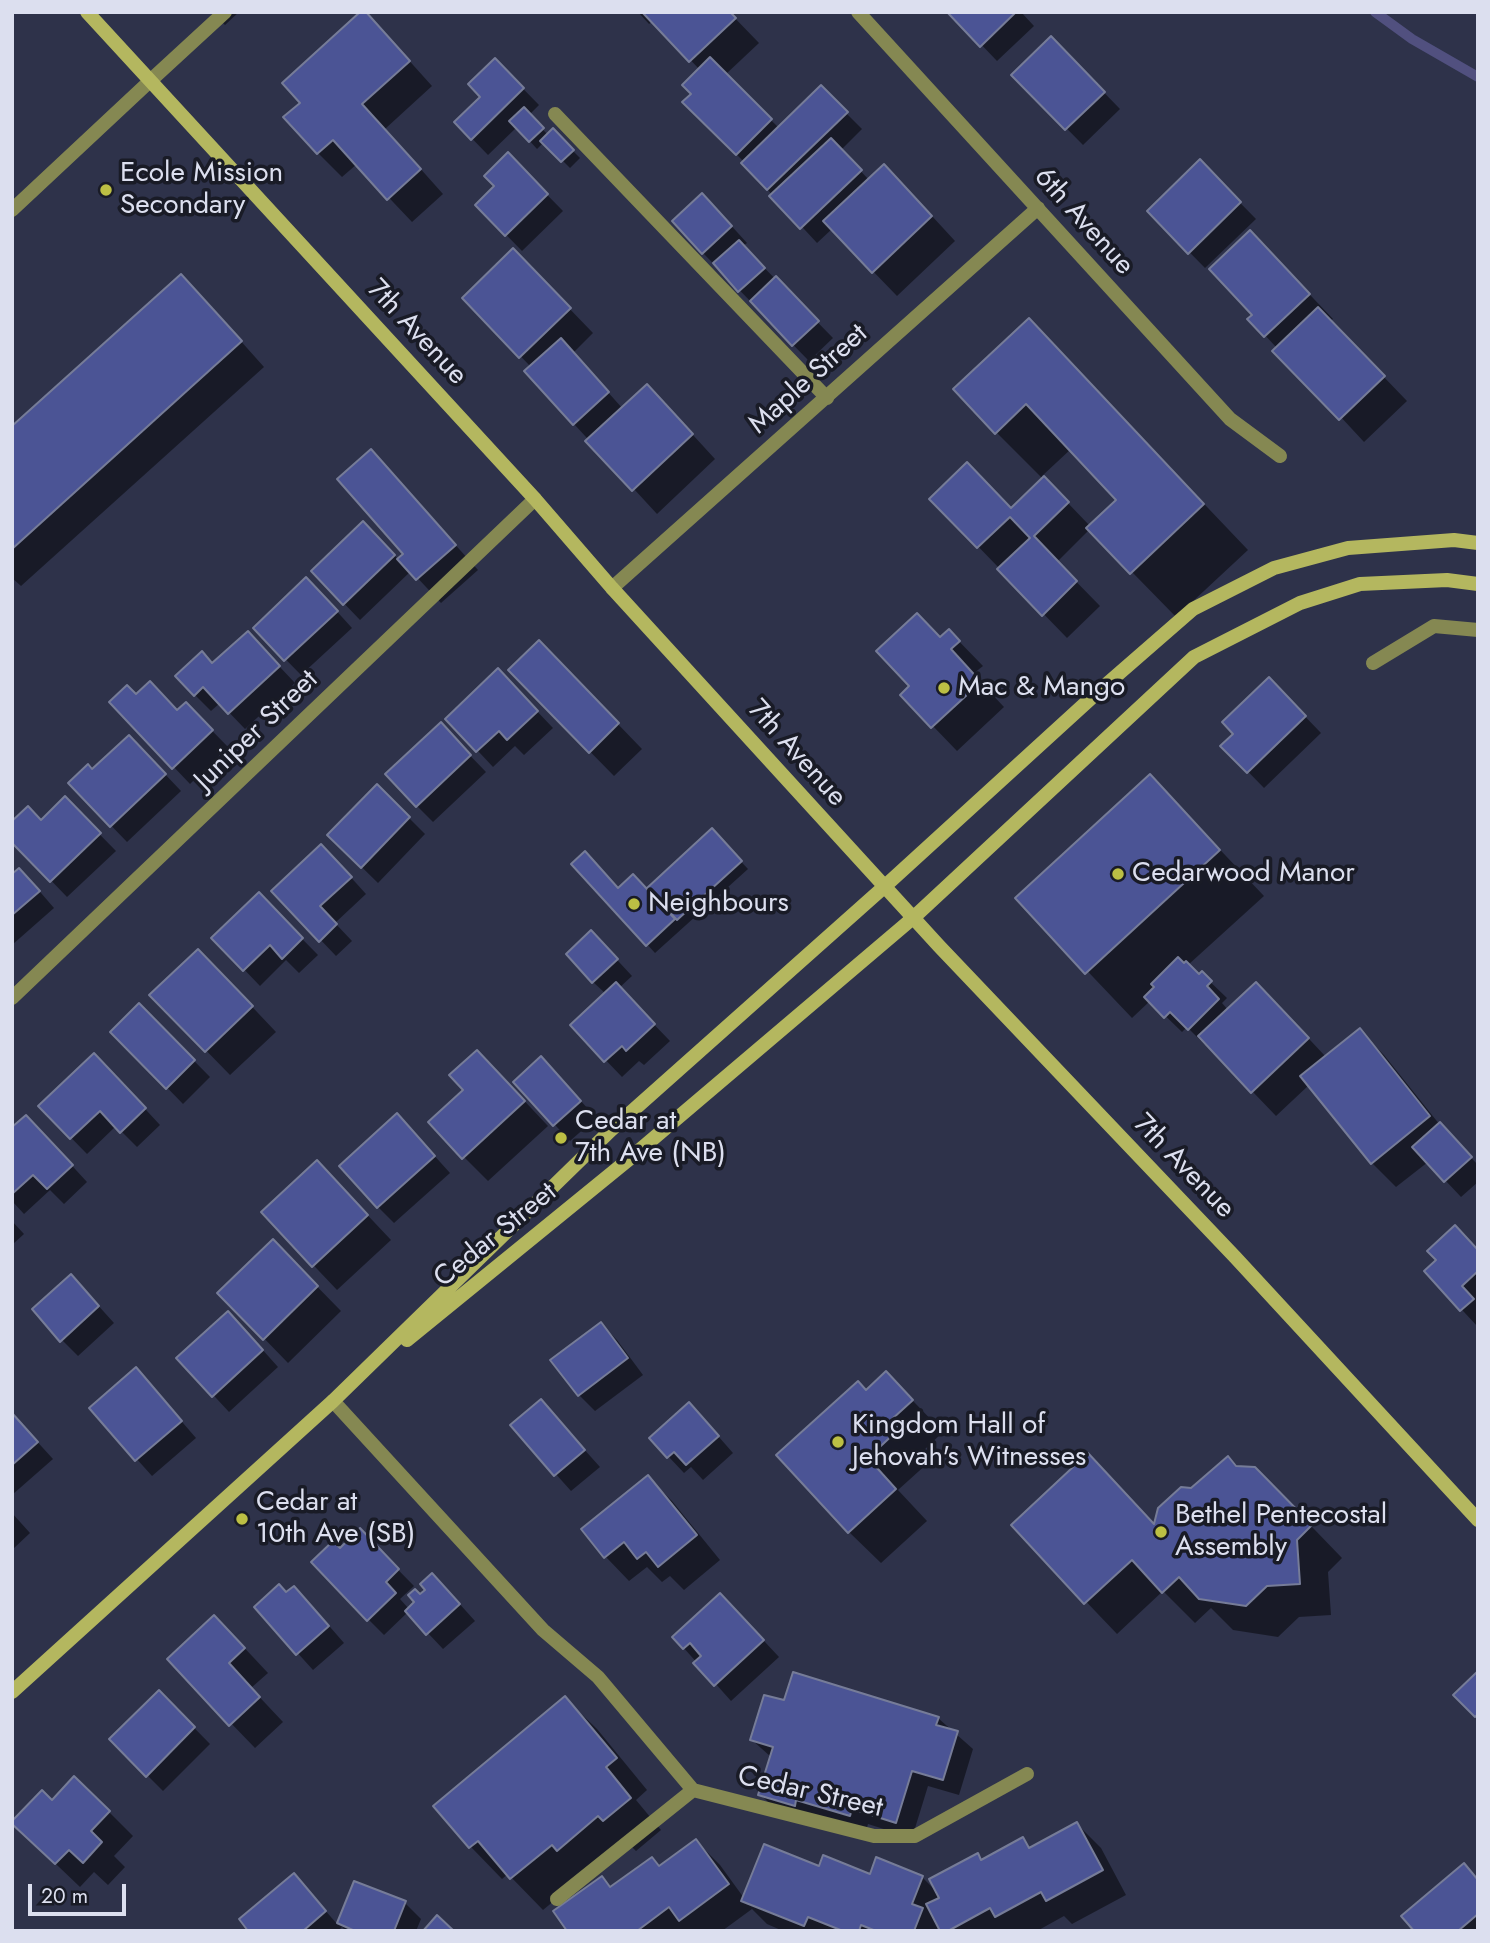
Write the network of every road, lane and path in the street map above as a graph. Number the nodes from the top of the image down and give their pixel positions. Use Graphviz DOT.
graph roads {
  1 [pos="87,12"];
  2 [pos="225,12"];
  3 [pos="858,12"];
  4 [pos="150,81"];
  5 [pos="555,114"];
  6 [pos="1038,208"];
  7 [pos="12,210"];
  8 [pos="827,398"];
  9 [pos="1280,456"];
  10 [pos="535,499"];
  11 [pos="1478,543"];
  12 [pos="1478,584"];
  13 [pos="612,588"];
  14 [pos="1478,630"];
  15 [pos="1373,663"];
  16 [pos="884,887"];
  17 [pos="913,918"];
  18 [pos="12,998"];
  19 [pos="333,1401"];
  20 [pos="1478,1520"];
  21 [pos="12,1692"];
  22 [pos="1027,1774"];
  23 [pos="693,1790"];
  24 [pos="557,1899"];
  1 -- 4 [label="main road, 7th Avenue"];
  2 -- 4 [label="street"];
  3 -- 6 [label="street, 6th Avenue"];
  4 -- 7 [label="street"];
  4 -- 10 [label="main road, 7th Avenue"];
  5 -- 8 [label="street"];
  6 -- 8 [label="street, Maple Street"];
  6 -- 9 [label="street, 6th Avenue"];
  8 -- 13 [label="street, Maple Street"];
  10 -- 13 [label="main road, 7th Avenue"];
  10 -- 18 [label="street, Juniper Street"];
  11 -- 16 [label="main road, Cedar Street"];
  12 -- 17 [label="main road, Cedar Street"];
  13 -- 16 [label="main road, 7th Avenue"];
  14 -- 15 [label="street"];
  16 -- 17 [label="main road, 7th Avenue"];
  16 -- 19 [label="main road, Cedar Street"];
  17 -- 19 [label="main road, Cedar Street"];
  17 -- 20 [label="main road, 7th Avenue"];
  19 -- 21 [label="main road, Cedar Street"];
  19 -- 23 [label="street, Cedar Street"];
  22 -- 23 [label="street, Cedar Street"];
  23 -- 24 [label="street, Cedar Street"];
}
